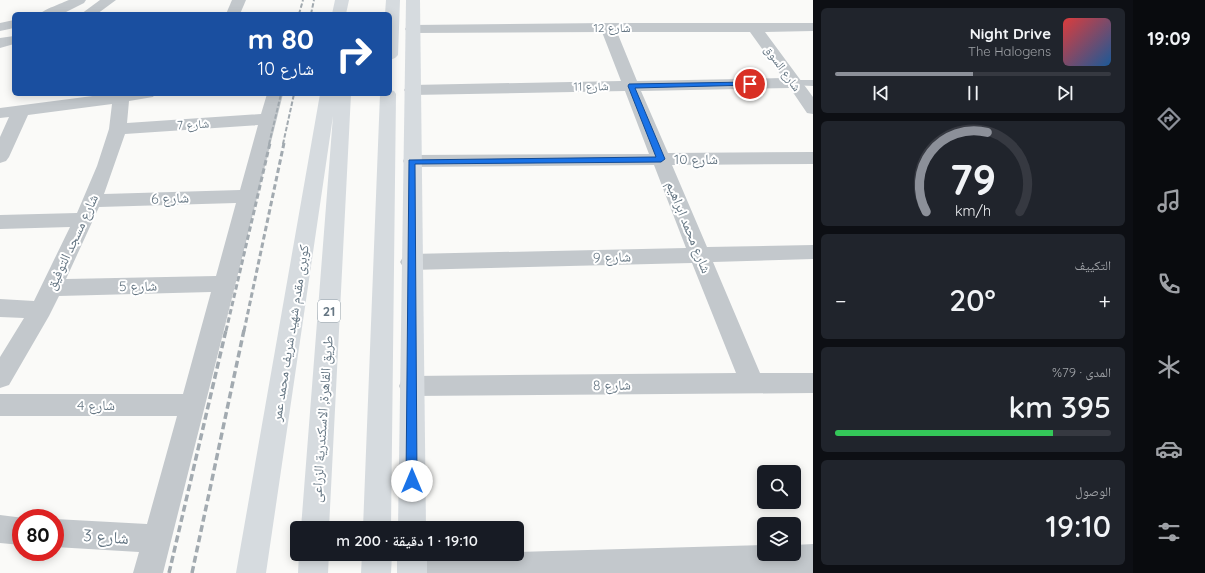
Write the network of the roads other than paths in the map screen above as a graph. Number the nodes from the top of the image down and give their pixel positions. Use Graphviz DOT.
graph roads {
  1 [pos="79,0"];
  2 [pos="109,0"];
  3 [pos="239,0"];
  4 [pos="342,0"];
  5 [pos="393,0"];
  6 [pos="413,0"];
  7 [pos="54,12"];
  8 [pos="91,12"];
  9 [pos="234,12"];
  10 [pos="339,12"];
  11 [pos="392,18"];
  12 [pos="12,24"];
  13 [pos="0,27"];
  14 [pos="607,27"];
  15 [pos="754,27"];
  16 [pos="813,27"];
  17 [pos="412,29"];
  18 [pos="12,40"];
  19 [pos="0,43"];
  20 [pos="794,83"];
  21 [pos="813,83"];
  22 [pos="631,86"];
  23 [pos="412,90"];
  24 [pos="129,96"];
  25 [pos="274,96"];
  26 [pos="328,96"];
  27 [pos="344,96"];
  28 [pos="388,96"];
  29 [pos="121,97"];
  30 [pos="813,109"];
  31 [pos="21,110"];
  32 [pos="0,113"];
  33 [pos="268,119"];
  34 [pos="118,129"];
  35 [pos="0,157"];
  36 [pos="813,158"];
  37 [pos="661,159"];
  38 [pos="412,161"];
  39 [pos="248,196"];
  40 [pos="92,201"];
  41 [pos="84,220"];
  42 [pos="0,222"];
  43 [pos="813,252"];
  44 [pos="700,255"];
  45 [pos="411,262"];
  46 [pos="225,284"];
  47 [pos="51,288"];
  48 [pos="0,308"];
  49 [pos="41,310"];
  50 [pos="0,378"];
  51 [pos="752,383"];
  52 [pos="813,383"];
  53 [pos="412,386"];
  54 [pos="0,405"];
  55 [pos="192,405"];
  56 [pos="315,521"];
  57 [pos="377,521"];
  58 [pos="412,521"];
  59 [pos="0,529"];
  60 [pos="12,530"];
  61 [pos="64,534"];
  62 [pos="157,539"];
  63 [pos="813,559"];
  64 [pos="313,561"];
  65 [pos="377,561"];
  66 [pos="412,566"];
  67 [pos="148,573"];
  68 [pos="251,573"];
  69 [pos="312,573"];
  70 [pos="376,573"];
  1 -- 7 [label="street"];
  2 -- 8 [label="street"];
  3 -- 9 [label="street"];
  4 -- 10 [label="highway"];
  5 -- 11 [label="highway"];
  6 -- 17 [label="highway"];
  12 -- 13 [label="street"];
  14 -- 15 [label="street, شارع 12"];
  14 -- 17 [label="street, شارع 12"];
  14 -- 22 [label="street, شارع محمد ابراهيم"];
  15 -- 16 [label="street, شارع 12"];
  15 -- 20 [label="street, شارع السوق"];
  17 -- 23 [label="highway"];
  18 -- 19 [label="street"];
  20 -- 21 [label="lane"];
  20 -- 22 [label="street, شارع 11"];
  20 -- 30 [label="street, شارع السوق"];
  22 -- 23 [label="street, شارع 11"];
  22 -- 37 [label="street, شارع محمد ابراهيم"];
  23 -- 38 [label="highway"];
  24 -- 29 [label="street"];
  25 -- 33 [label="street"];
  26 -- 68 [label="highway, كوبرى مقدم شهيد شريف محمد عمر"];
  27 -- 56 [label="highway, طريق القاهرة, الاسكندرية الزراعى / 21"];
  28 -- 57 [label="highway"];
  29 -- 31 [label="street"];
  29 -- 34 [label="street, شارع مسجد التوفيق"];
  31 -- 32 [label="street"];
  31 -- 35 [label="street"];
  33 -- 34 [label="street, شارع 7"];
  33 -- 39 [label="street"];
  34 -- 40 [label="street, شارع مسجد التوفيق"];
  36 -- 37 [label="street, شارع 10"];
  37 -- 38 [label="street, شارع 10"];
  37 -- 44 [label="street, شارع محمد ابراهيم"];
  38 -- 45 [label="highway"];
  39 -- 40 [label="street, شارع 6"];
  39 -- 46 [label="street"];
  40 -- 41 [label="street, شارع مسجد التوفيق"];
  41 -- 42 [label="street"];
  41 -- 47 [label="street, شارع مسجد التوفيق"];
  43 -- 44 [label="street, شارع 9"];
  44 -- 45 [label="street, شارع 9"];
  44 -- 51 [label="street, شارع محمد ابراهيم"];
  45 -- 53 [label="highway"];
  46 -- 47 [label="street, شارع 5"];
  46 -- 55 [label="street"];
  47 -- 49 [label="street, شارع مسجد التوفيق"];
  48 -- 49 [label="street"];
  49 -- 50 [label="street, شارع مسجد التوفيق"];
  51 -- 52 [label="street, شارع 8"];
  51 -- 53 [label="street, شارع 8"];
  53 -- 58 [label="highway"];
  54 -- 55 [label="street, شارع 4"];
  55 -- 62 [label="street"];
  59 -- 60 [label="street"];
  61 -- 62 [label="street, شارع 3"];
  62 -- 67 [label="street"];
  63 -- 66 [label="street"];
  64 -- 69 [label="highway"];
  65 -- 70 [label="highway"];
}
